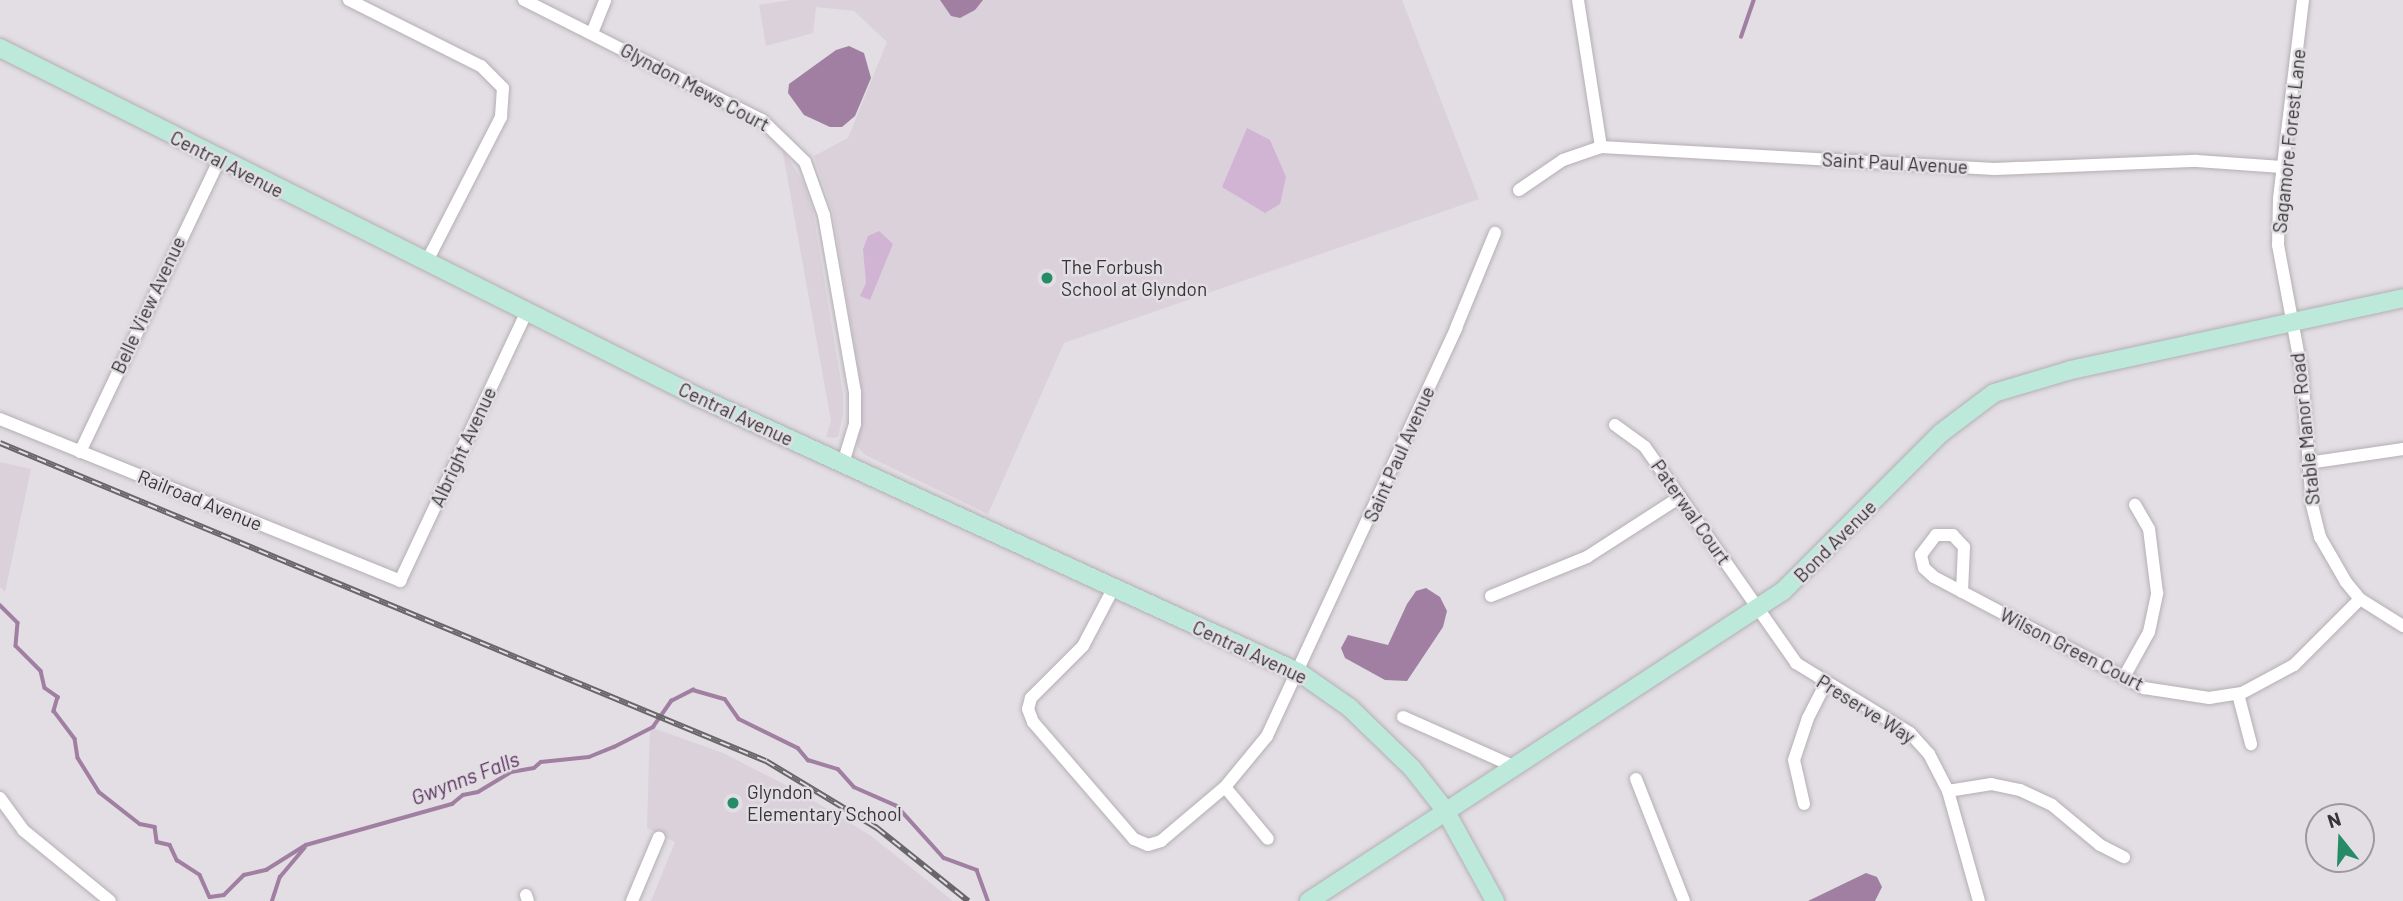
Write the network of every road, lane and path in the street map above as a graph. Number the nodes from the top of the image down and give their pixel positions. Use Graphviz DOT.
graph roads {
  1 [pos="349,0"];
  2 [pos="524,0"];
  3 [pos="605,0"];
  4 [pos="1578,0"];
  5 [pos="2303,0"];
  6 [pos="592,33"];
  7 [pos="0,48"];
  8 [pos="1601,147"];
  9 [pos="219,160"];
  10 [pos="2283,167"];
  11 [pos="1519,190"];
  12 [pos="1495,233"];
  13 [pos="426,263"];
  14 [pos="2403,298"];
  15 [pos="526,313"];
  16 [pos="2292,322"];
  17 [pos="0,419"];
  18 [pos="1615,425"];
  19 [pos="2403,449"];
  20 [pos="80,452"];
  21 [pos="843,463"];
  22 [pos="2308,463"];
  23 [pos="1680,497"];
  24 [pos="2135,505"];
  25 [pos="400,581"];
  26 [pos="1113,589"];
  27 [pos="1962,592"];
  28 [pos="1491,596"];
  29 [pos="2360,599"];
  30 [pos="1759,609"];
  31 [pos="2403,626"];
  32 [pos="1300,674"];
  33 [pos="2124,677"];
  34 [pos="1825,684"];
  35 [pos="2238,694"];
  36 [pos="1403,717"];
  37 [pos="2251,744"];
  38 [pos="1513,766"];
  39 [pos="1636,779"];
  40 [pos="1225,787"];
  41 [pos="1948,791"];
  42 [pos="0,798"];
  43 [pos="1804,804"];
  44 [pos="1446,810"];
  45 [pos="659,836"];
  46 [pos="1268,839"];
  47 [pos="2124,857"];
  48 [pos="1319,898"];
  49 [pos="110,901"];
  50 [pos="632,901"];
  51 [pos="1495,901"];
  52 [pos="1684,901"];
  53 [pos="1979,901"];
  1 -- 13 [label="street"];
  2 -- 6 [label="street, Glyndon Mews Court"];
  3 -- 6 [label="street"];
  4 -- 8 [label="street"];
  5 -- 10 [label="street, Sagamore Forest Lane"];
  6 -- 21 [label="street, Glyndon Mews Court"];
  7 -- 9 [label="main road, Central Avenue"];
  8 -- 10 [label="street, Saint Paul Avenue"];
  8 -- 11 [label="street, Saint Paul Avenue"];
  9 -- 13 [label="main road, Central Avenue"];
  9 -- 20 [label="street, Belle View Avenue"];
  10 -- 16 [label="street, Sagamore Forest Lane"];
  12 -- 32 [label="street, Saint Paul Avenue"];
  13 -- 15 [label="main road, Central Avenue"];
  14 -- 16 [label="main road, Bond Avenue"];
  15 -- 21 [label="main road, Central Avenue"];
  15 -- 25 [label="street, Albright Avenue"];
  16 -- 22 [label="street, Stable Manor Road"];
  16 -- 30 [label="main road, Bond Avenue"];
  17 -- 20 [label="street, Railroad Avenue"];
  18 -- 23 [label="street, Paterwal Court"];
  19 -- 22 [label="street"];
  20 -- 25 [label="street, Railroad Avenue"];
  21 -- 26 [label="main road, Central Avenue"];
  22 -- 29 [label="street, Stable Manor Road"];
  23 -- 28 [label="street"];
  23 -- 30 [label="street, Paterwal Court"];
  24 -- 33 [label="street"];
  26 -- 32 [label="main road, Central Avenue"];
  26 -- 40 [label="street, Saint Paul Avenue"];
  27 -- 27 [label="street, Wilson Green Court"];
  27 -- 33 [label="street, Wilson Green Court"];
  29 -- 31 [label="street, Stable Manor Road"];
  29 -- 35 [label="street, Wilson Green Court"];
  30 -- 34 [label="street, Preserve Way"];
  30 -- 38 [label="main road, Bond Avenue"];
  32 -- 40 [label="street, Saint Paul Avenue"];
  32 -- 44 [label="main road, Central Avenue"];
  33 -- 35 [label="street, Wilson Green Court"];
  34 -- 41 [label="street, Preserve Way"];
  34 -- 43 [label="street"];
  35 -- 37 [label="street"];
  36 -- 38 [label="street"];
  38 -- 44 [label="main road, Bond Avenue"];
  39 -- 52 [label="street"];
  40 -- 46 [label="street"];
  41 -- 47 [label="street"];
  41 -- 53 [label="street, Preserve Way"];
  42 -- 49 [label="street"];
  44 -- 48 [label="main road, Bond Avenue"];
  44 -- 51 [label="main road, Central Avenue"];
  45 -- 50 [label="street"];
}
